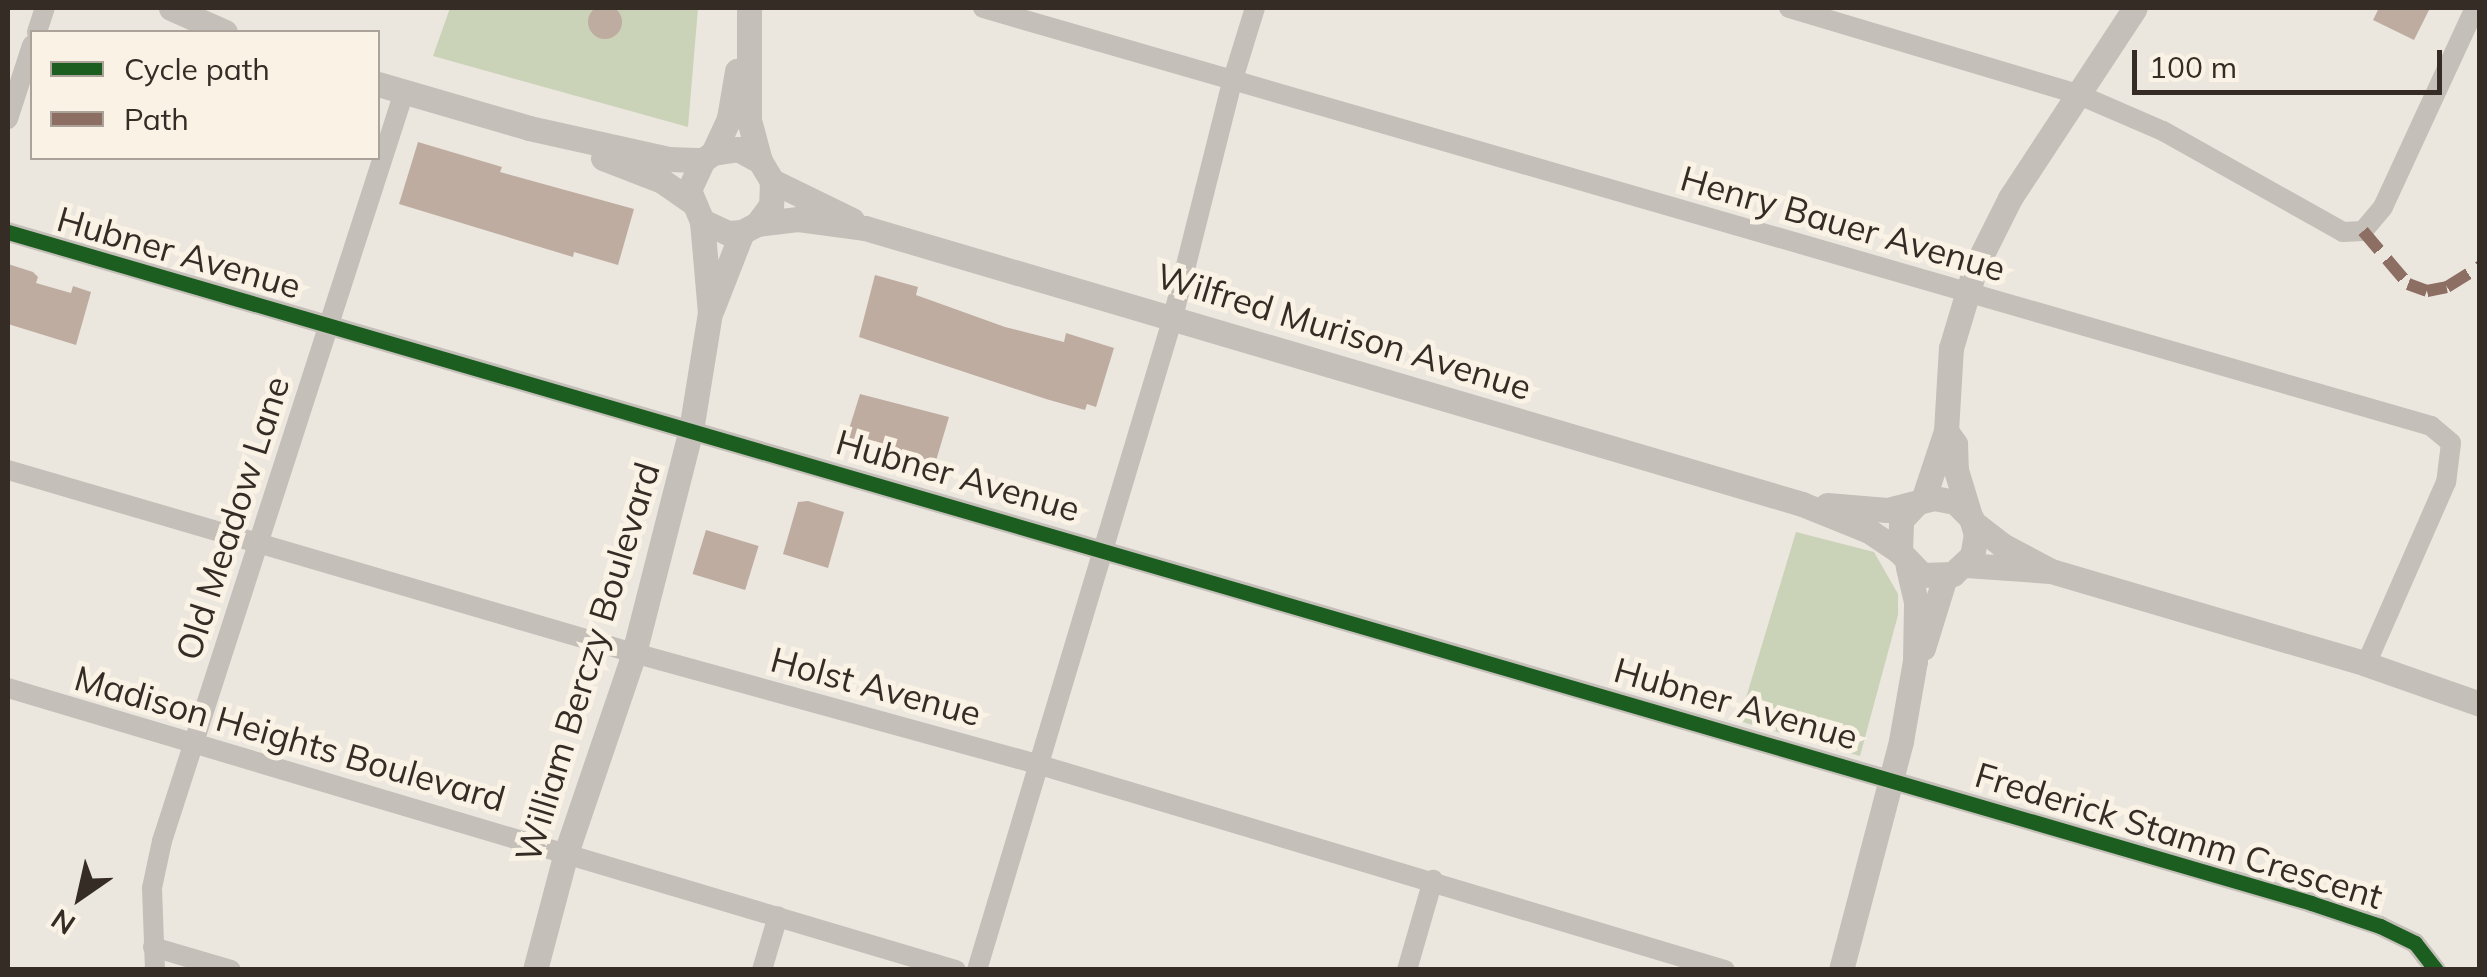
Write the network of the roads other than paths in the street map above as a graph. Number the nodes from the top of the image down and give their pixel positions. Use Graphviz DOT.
graph roads {
  1 [pos="171,8"];
  2 [pos="982,8"];
  3 [pos="1255,8"];
  4 [pos="1789,8"];
  5 [pos="2135,8"];
  6 [pos="2476,8"];
  7 [pos="748,20"];
  8 [pos="220,30"];
  9 [pos="30,51"];
  10 [pos="1232,78"];
  11 [pos="380,85"];
  12 [pos="404,92"];
  13 [pos="2075,93"];
  14 [pos="8,119"];
  15 [pos="529,128"];
  16 [pos="708,156"];
  17 [pos="766,170"];
  18 [pos="696,211"];
  19 [pos="750,228"];
  20 [pos="865,228"];
  21 [pos="8,232"];
  22 [pos="1968,293"];
  23 [pos="710,314"];
  24 [pos="1173,317"];
  25 [pos="329,326"];
  26 [pos="691,430"];
  27 [pos="1946,432"];
  28 [pos="8,470"];
  29 [pos="1920,502"];
  30 [pos="1802,504"];
  31 [pos="1972,520"];
  32 [pos="259,543"];
  33 [pos="1104,548"];
  34 [pos="1904,559"];
  35 [pos="1956,571"];
  36 [pos="2051,572"];
  37 [pos="634,653"];
  38 [pos="1915,660"];
  39 [pos="2366,664"];
  40 [pos="8,688"];
  41 [pos="2480,704"];
  42 [pos="192,745"];
  43 [pos="1040,765"];
  44 [pos="1891,780"];
  45 [pos="566,853"];
  46 [pos="1433,880"];
  47 [pos="778,916"];
  48 [pos="154,947"];
  49 [pos="155,970"];
  50 [pos="231,970"];
  51 [pos="535,970"];
  52 [pos="762,970"];
  53 [pos="956,970"];
  54 [pos="977,970"];
  55 [pos="1407,970"];
  56 [pos="1725,970"];
  57 [pos="1842,970"];
  58 [pos="2436,970"];
  1 -- 8 [label="street"];
  2 -- 10 [label="street, Henry Bauer Avenue"];
  3 -- 10 [label="street"];
  4 -- 13 [label="street"];
  5 -- 13 [label="street"];
  6 -- 13 [label="street"];
  7 -- 16 [label="street"];
  7 -- 17 [label="street"];
  9 -- 14 [label="street"];
  10 -- 22 [label="street, Henry Bauer Avenue"];
  10 -- 24 [label="street"];
  11 -- 12 [label="street"];
  12 -- 15 [label="street"];
  12 -- 25 [label="street, Old Meadow Lane"];
  13 -- 22 [label="street"];
  15 -- 16 [label="street"];
  15 -- 18 [label="street"];
  16 -- 17 [label="street"];
  16 -- 18 [label="street"];
  17 -- 19 [label="street"];
  17 -- 20 [label="street, Wilfred Murison Avenue"];
  18 -- 19 [label="street"];
  18 -- 23 [label="street, William Berczy Boulevard"];
  19 -- 20 [label="street, Wilfred Murison Avenue"];
  19 -- 23 [label="street, William Berczy Boulevard"];
  20 -- 24 [label="street, Wilfred Murison Avenue"];
  21 -- 25 [label="street, Hubner Avenue"];
  22 -- 27 [label="street"];
  22 -- 39 [label="street, Henry Bauer Avenue"];
  23 -- 26 [label="street, William Berczy Boulevard"];
  24 -- 30 [label="street, Wilfred Murison Avenue"];
  24 -- 33 [label="street"];
  25 -- 26 [label="street, Hubner Avenue"];
  25 -- 32 [label="street, Old Meadow Lane"];
  26 -- 33 [label="street, Hubner Avenue"];
  26 -- 37 [label="street, William Berczy Boulevard"];
  27 -- 29 [label="street"];
  27 -- 31 [label="street"];
  28 -- 32 [label="street, Holst Avenue"];
  29 -- 30 [label="street, Wilfred Murison Avenue"];
  29 -- 31 [label="street"];
  29 -- 34 [label="street"];
  30 -- 34 [label="street, Wilfred Murison Avenue"];
  31 -- 35 [label="street"];
  31 -- 36 [label="street"];
  32 -- 37 [label="street, Holst Avenue"];
  32 -- 42 [label="street, Old Meadow Lane"];
  33 -- 43 [label="street"];
  33 -- 44 [label="street, Hubner Avenue"];
  34 -- 35 [label="street"];
  34 -- 38 [label="street"];
  35 -- 36 [label="street"];
  35 -- 38 [label="street"];
  36 -- 39 [label="street"];
  37 -- 43 [label="street, Holst Avenue"];
  37 -- 45 [label="street, William Berczy Boulevard"];
  38 -- 44 [label="street"];
  39 -- 41 [label="street"];
  40 -- 42 [label="street, Madison Heights Boulevard"];
  42 -- 45 [label="street, Madison Heights Boulevard"];
  42 -- 48 [label="street, Old Meadow Lane"];
  43 -- 46 [label="street, Holst Avenue"];
  43 -- 54 [label="street"];
  44 -- 57 [label="street"];
  44 -- 58 [label="street, Frederick Stamm Crescent"];
  45 -- 47 [label="street, Madison Heights Boulevard"];
  45 -- 51 [label="street, William Berczy Boulevard"];
  46 -- 55 [label="street"];
  46 -- 56 [label="street, Holst Avenue"];
  47 -- 52 [label="street"];
  47 -- 53 [label="street, Madison Heights Boulevard"];
  48 -- 49 [label="street, Old Meadow Lane"];
  48 -- 50 [label="street"];
}
